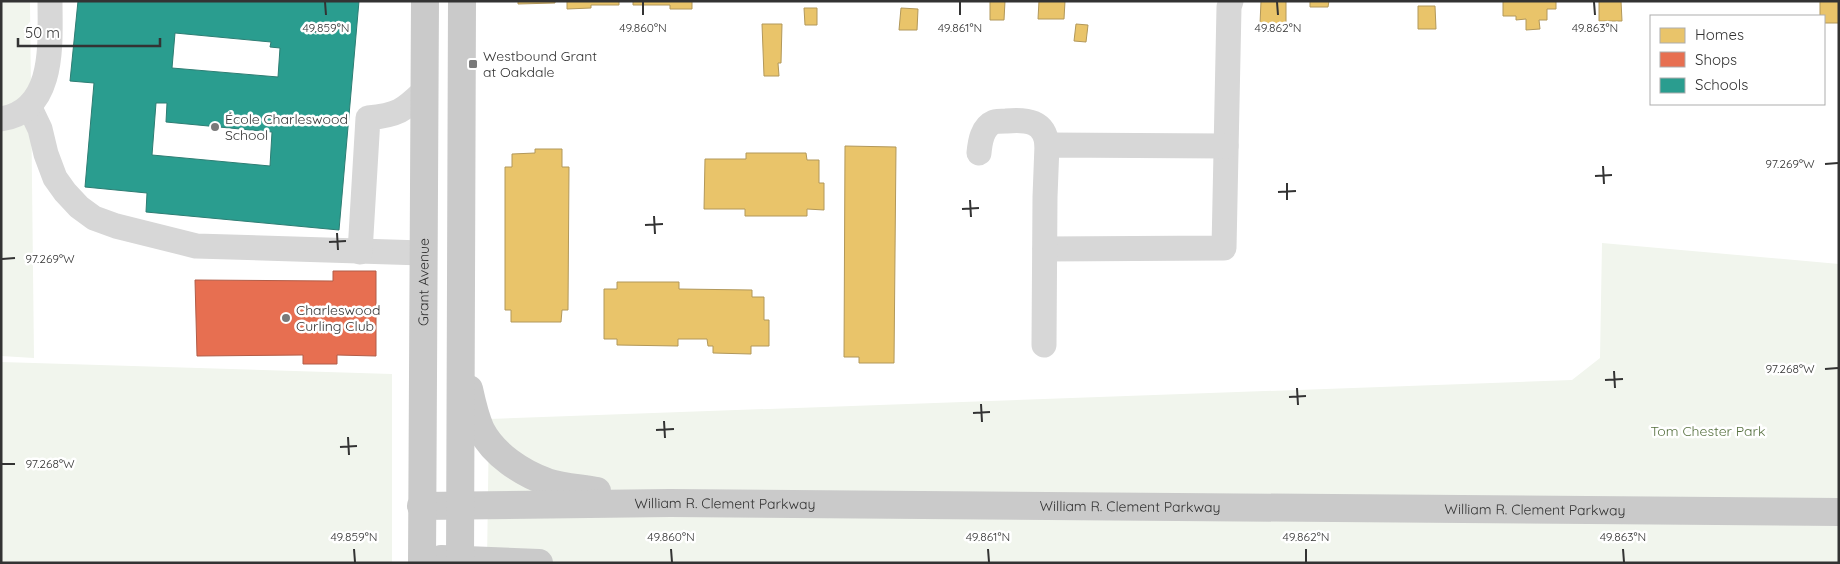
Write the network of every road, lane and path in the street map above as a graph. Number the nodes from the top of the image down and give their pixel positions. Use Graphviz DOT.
graph roads {
  1 [pos="50,1"];
  2 [pos="425,1"];
  3 [pos="462,1"];
  4 [pos="1231,1"];
  5 [pos="424,90"];
  6 [pos="28,106"];
  7 [pos="1,119"];
  8 [pos="1047,146"];
  9 [pos="1226,146"];
  10 [pos="979,153"];
  11 [pos="1045,249"];
  12 [pos="360,252"];
  13 [pos="423,253"];
  14 [pos="1044,344"];
  15 [pos="460,351"];
  16 [pos="670,503"];
  17 [pos="421,506"];
  18 [pos="459,506"];
  19 [pos="1839,512"];
  20 [pos="422,561"];
  21 [pos="460,561"];
  22 [pos="539,563"];
  1 -- 6 [label="lane"];
  2 -- 5 [label="main road, Grant Avenue"];
  3 -- 15 [label="main road"];
  4 -- 9 [label="lane"];
  5 -- 12 [label="lane"];
  5 -- 13 [label="main road, Grant Avenue"];
  6 -- 7 [label="lane"];
  6 -- 12 [label="lane"];
  8 -- 9 [label="lane"];
  8 -- 10 [label="lane"];
  8 -- 11 [label="lane"];
  9 -- 11 [label="lane"];
  11 -- 14 [label="lane"];
  12 -- 13 [label="lane"];
  13 -- 17 [label="main road, Grant Avenue"];
  15 -- 16 [label="main road"];
  15 -- 18 [label="main road"];
  16 -- 18 [label="main road, William R. Clement Parkway"];
  16 -- 19 [label="main road, William R. Clement Parkway"];
  17 -- 18 [label="main road, William R. Clement Parkway"];
  17 -- 20 [label="main road, Grant Avenue"];
  18 -- 21 [label="main road"];
  20 -- 21 [label="main road"];
  21 -- 22 [label="main road"];
}
